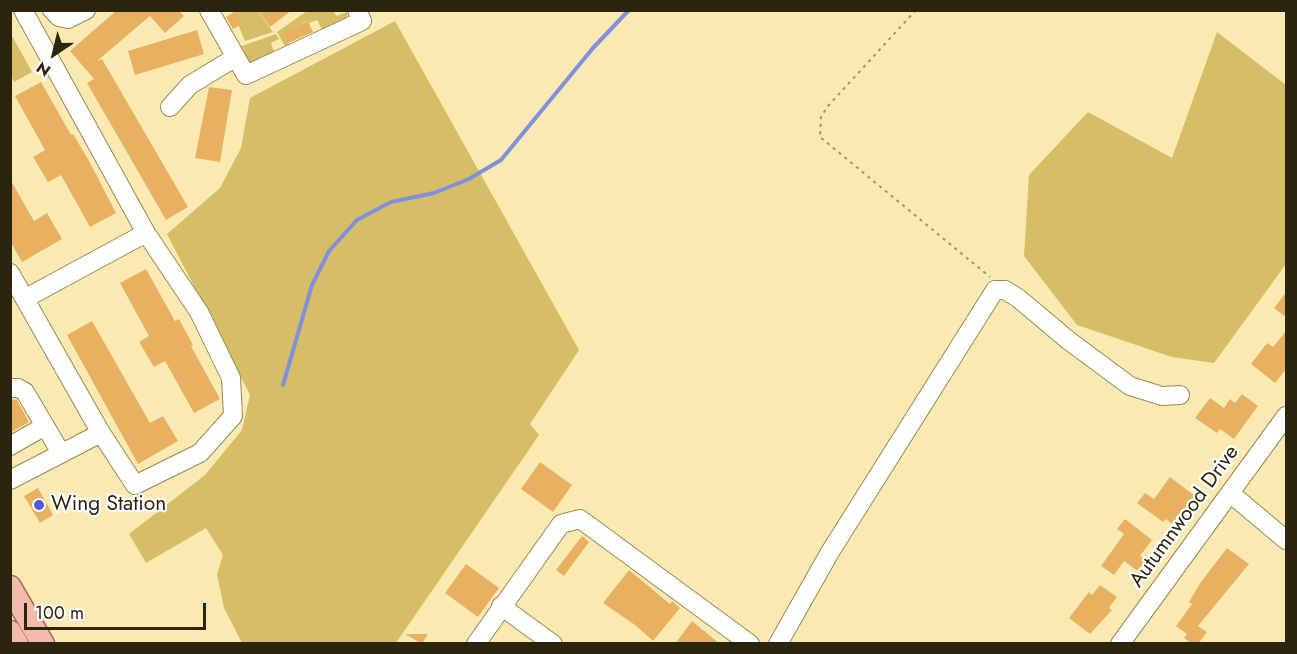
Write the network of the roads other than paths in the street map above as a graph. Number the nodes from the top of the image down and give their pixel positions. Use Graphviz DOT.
graph roads {
  1 [pos="23,10"];
  2 [pos="52,10"];
  3 [pos="86,10"];
  4 [pos="209,10"];
  5 [pos="357,10"];
  6 [pos="236,57"];
  7 [pos="170,107"];
  8 [pos="146,233"];
  9 [pos="10,273"];
  10 [pos="26,298"];
  11 [pos="10,388"];
  12 [pos="1180,395"];
  13 [pos="1287,416"];
  14 [pos="45,426"];
  15 [pos="101,433"];
  16 [pos="10,446"];
  17 [pos="61,453"];
  18 [pos="10,480"];
  19 [pos="1230,493"];
  20 [pos="1287,540"];
  21 [pos="10,587"];
  22 [pos="501,606"];
  23 [pos="10,632"];
  24 [pos="17,644"];
  25 [pos="44,644"];
  26 [pos="476,644"];
  27 [pos="553,644"];
  28 [pos="750,644"];
  29 [pos="778,644"];
  30 [pos="1120,644"];
  1 -- 8 [label="street"];
  2 -- 3 [label="street"];
  4 -- 6 [label="street"];
  5 -- 6 [label="street"];
  6 -- 7 [label="street"];
  8 -- 10 [label="street"];
  8 -- 15 [label="street"];
  9 -- 10 [label="street"];
  10 -- 15 [label="street"];
  11 -- 14 [label="street"];
  12 -- 29 [label="street"];
  13 -- 19 [label="street, Autumnwood Drive"];
  14 -- 16 [label="street"];
  14 -- 17 [label="street"];
  15 -- 17 [label="street"];
  17 -- 18 [label="street"];
  19 -- 20 [label="street"];
  19 -- 30 [label="street, Autumnwood Drive"];
  21 -- 25 [label="main road"];
  22 -- 26 [label="street"];
  22 -- 27 [label="street"];
  22 -- 28 [label="street"];
  23 -- 24 [label="main road"];
}
